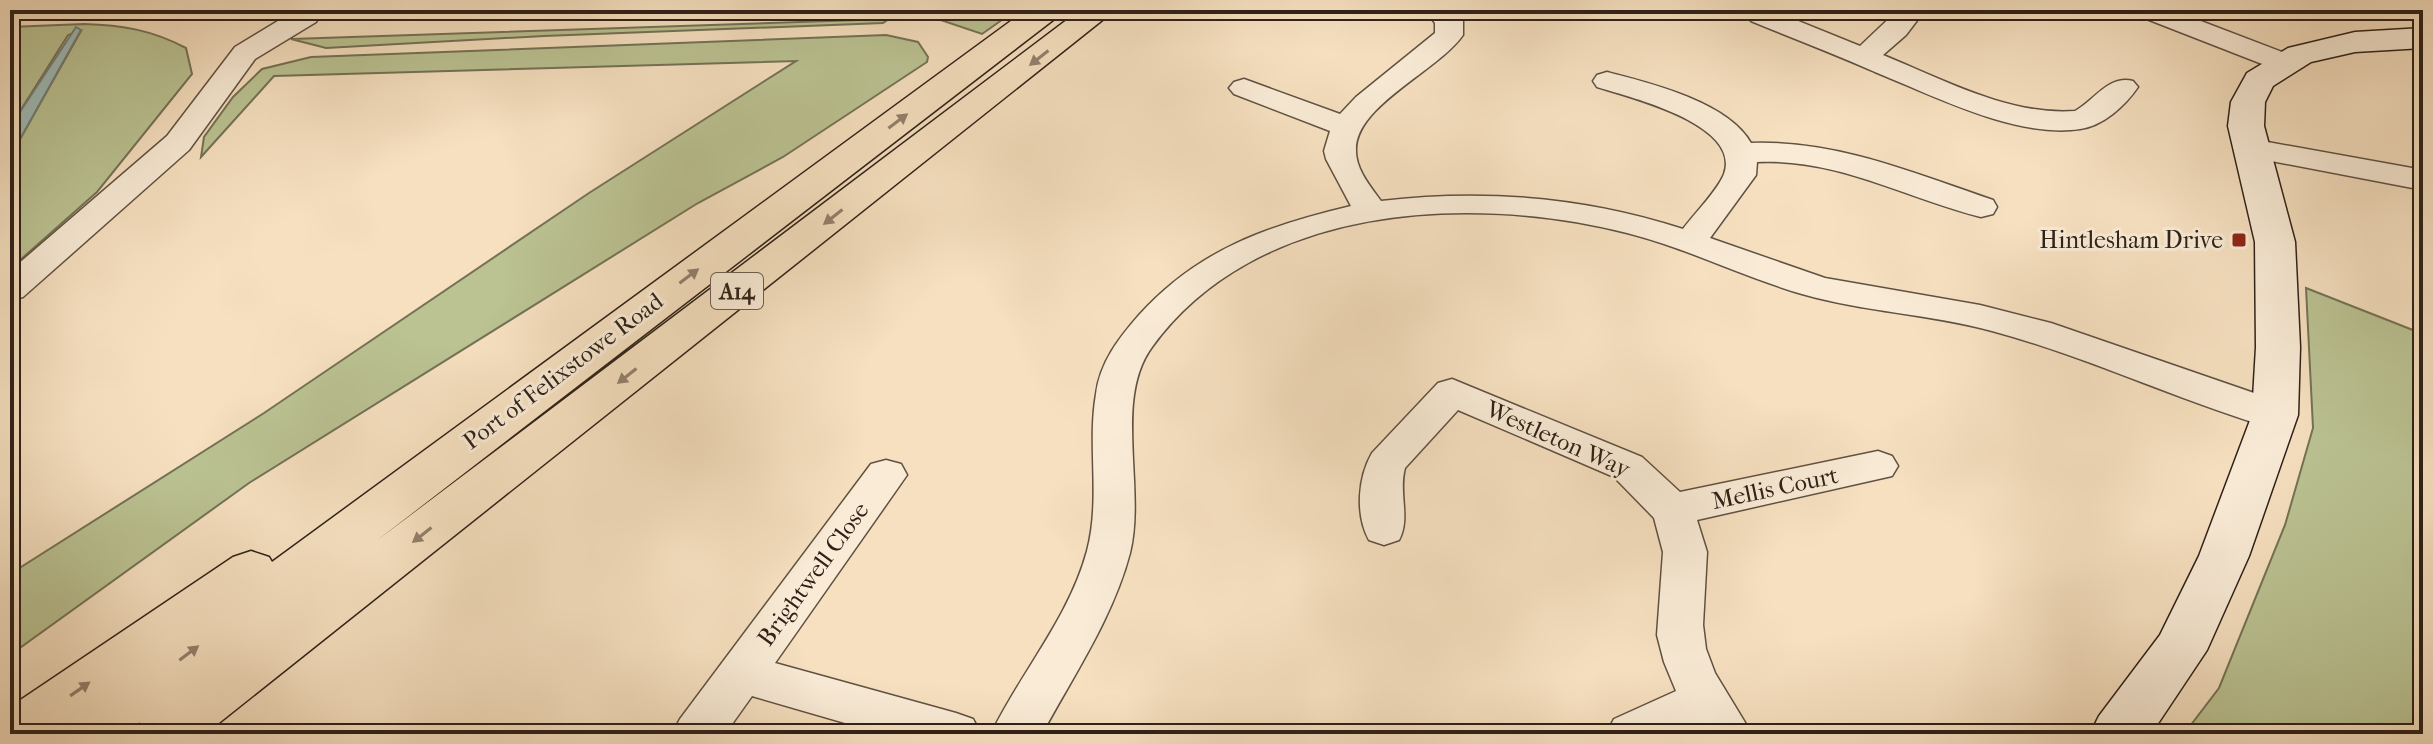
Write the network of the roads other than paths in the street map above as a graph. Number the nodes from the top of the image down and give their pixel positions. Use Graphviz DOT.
graph roads {
  1 [pos="1046,10"];
  2 [pos="1100,10"];
  3 [pos="1438,10"];
  4 [pos="1912,10"];
  5 [pos="2148,10"];
  6 [pos="1760,15"];
  7 [pos="306,16"];
  8 [pos="2423,38"];
  9 [pos="1864,57"];
  10 [pos="2285,63"];
  11 [pos="1607,81"];
  12 [pos="2123,87"];
  13 [pos="1244,88"];
  14 [pos="1346,127"];
  15 [pos="2251,148"];
  16 [pos="1743,153"];
  17 [pos="2416,179"];
  18 [pos="1983,204"];
  19 [pos="2423,210"];
  20 [pos="1372,212"];
  21 [pos="1690,243"];
  22 [pos="10,289"];
  23 [pos="604,339"];
  24 [pos="2275,415"];
  25 [pos="1878,466"];
  26 [pos="886,475"];
  27 [pos="1673,509"];
  28 [pos="1384,529"];
  29 [pos="374,572"];
  30 [pos="741,673"];
  31 [pos="1716,717"];
  32 [pos="16,734"];
  33 [pos="82,734"];
  34 [pos="163,734"];
  35 [pos="212,734"];
  36 [pos="697,734"];
  37 [pos="956,734"];
  38 [pos="1016,734"];
  39 [pos="1631,734"];
  40 [pos="2119,734"];
  23 -- 1 [label="highway, Port of Felixstowe Road / A14, one-way"];
  2 -- 29 [label="highway, Port of Felixstowe Road / A14, one-way"];
  3 -- 14 [label="street"];
  4 -- 9 [label="street"];
  5 -- 10 [label="street"];
  6 -- 9 [label="street"];
  7 -- 22 [label="street"];
  8 -- 10 [label="street"];
  9 -- 12 [label="street"];
  10 -- 15 [label="street"];
  11 -- 16 [label="street"];
  13 -- 14 [label="street"];
  14 -- 20 [label="street"];
  15 -- 17 [label="street"];
  15 -- 24 [label="street"];
  16 -- 18 [label="street"];
  16 -- 21 [label="street"];
  17 -- 19 [label="street"];
  20 -- 21 [label="street"];
  20 -- 38 [label="street"];
  21 -- 24 [label="street"];
  32 -- 23 [label="highway, one-way"];
  33 -- 23 [label="highway, Port of Felixstowe Road / A14, one-way"];
  24 -- 40 [label="street"];
  25 -- 27 [label="street, Mellis Court"];
  26 -- 30 [label="street, Brightwell Close"];
  27 -- 28 [label="street, Westleton Way"];
  27 -- 31 [label="street, Westleton Way"];
  29 -- 34 [label="highway, Port of Felixstowe Road / A14"];
  29 -- 35 [label="highway"];
  30 -- 36 [label="street, Brightwell Close"];
  30 -- 37 [label="street, Brightwell Close"];
  31 -- 39 [label="street"];
}
